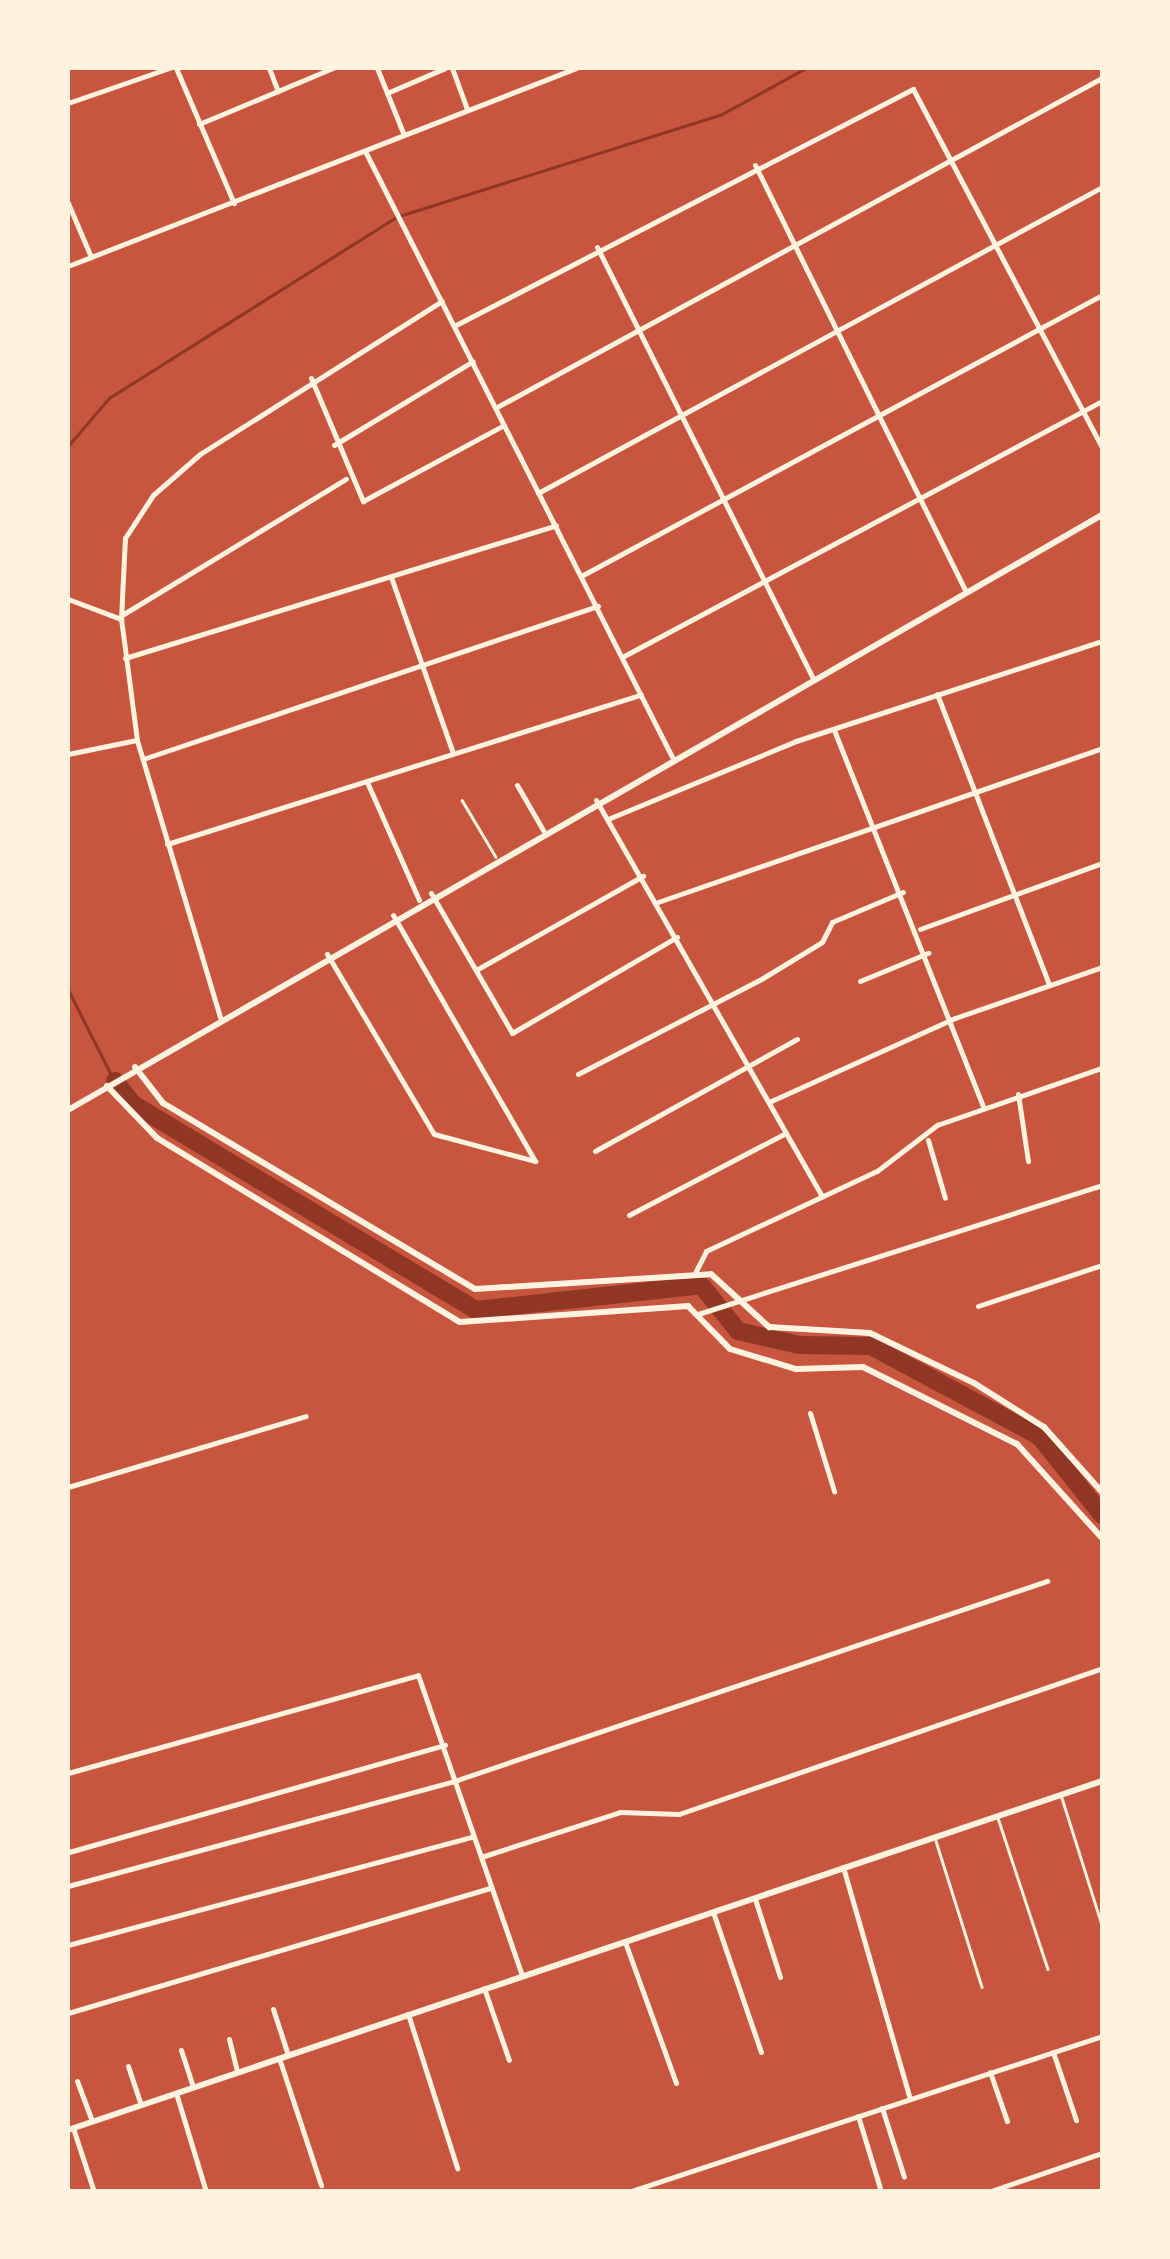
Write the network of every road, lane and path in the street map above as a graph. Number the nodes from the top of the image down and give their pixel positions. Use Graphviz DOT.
graph roads {
  1 [pos="172,68"];
  2 [pos="268,68"];
  3 [pos="333,68"];
  4 [pos="377,68"];
  5 [pos="449,68"];
  6 [pos="576,68"];
  7 [pos="1102,78"];
  8 [pos="278,90"];
  9 [pos="387,93"];
  10 [pos="68,103"];
  11 [pos="467,109"];
  12 [pos="199,124"];
  13 [pos="404,135"];
  14 [pos="366,151"];
  15 [pos="952,162"];
  16 [pos="755,165"];
  17 [pos="1102,187"];
  18 [pos="68,203"];
  19 [pos="234,204"];
  20 [pos="597,246"];
  21 [pos="796,247"];
  22 [pos="997,247"];
  23 [pos="91,257"];
  24 [pos="68,266"];
  25 [pos="1102,296"];
  26 [pos="442,301"];
  27 [pos="454,326"];
  28 [pos="1040,329"];
  29 [pos="640,331"];
  30 [pos="839,332"];
  31 [pos="473,362"];
  32 [pos="311,378"];
  33 [pos="1102,402"];
  34 [pos="497,407"];
  35 [pos="1083,411"];
  36 [pos="878,414"];
  37 [pos="682,415"];
  38 [pos="504,425"];
  39 [pos="334,445"];
  40 [pos="1102,448"];
  41 [pos="347,478"];
  42 [pos="537,493"];
  43 [pos="722,498"];
  44 [pos="922,499"];
  45 [pos="1102,514"];
  46 [pos="556,525"];
  47 [pos="584,575"];
  48 [pos="391,578"];
  49 [pos="764,583"];
  50 [pos="965,590"];
  51 [pos="68,600"];
  52 [pos="598,606"];
  53 [pos="122,617"];
  54 [pos="1102,641"];
  55 [pos="624,657"];
  56 [pos="125,658"];
  57 [pos="420,666"];
  58 [pos="812,677"];
  59 [pos="937,694"];
  60 [pos="642,695"];
  61 [pos="834,730"];
  62 [pos="137,740"];
  63 [pos="1102,748"];
  64 [pos="453,753"];
  65 [pos="68,754"];
  66 [pos="672,757"];
  67 [pos="142,759"];
  68 [pos="367,782"];
  69 [pos="517,785"];
  70 [pos="976,790"];
  71 [pos="462,800"];
  72 [pos="596,800"];
  73 [pos="608,818"];
  74 [pos="876,827"];
  75 [pos="543,830"];
  76 [pos="167,844"];
  77 [pos="496,856"];
  78 [pos="1102,862"];
  79 [pos="643,876"];
  80 [pos="902,892"];
  81 [pos="431,893"];
  82 [pos="1019,895"];
  83 [pos="419,900"];
  84 [pos="658,902"];
  85 [pos="393,915"];
  86 [pos="920,929"];
  87 [pos="677,937"];
  88 [pos="928,953"];
  89 [pos="327,954"];
  90 [pos="1102,966"];
  91 [pos="476,970"];
  92 [pos="860,981"];
  93 [pos="1049,984"];
  94 [pos="714,1007"];
  95 [pos="220,1017"];
  96 [pos="955,1018"];
  97 [pos="797,1039"];
  98 [pos="136,1067"];
  99 [pos="749,1068"];
  100 [pos="1102,1068"];
  101 [pos="578,1074"];
  102 [pos="107,1085"];
  103 [pos="1018,1094"];
  104 [pos="769,1102"];
  105 [pos="983,1106"];
  106 [pos="68,1110"];
  107 [pos="786,1133"];
  108 [pos="928,1140"];
  109 [pos="595,1151"];
  110 [pos="1028,1161"];
  111 [pos="1102,1185"];
  112 [pos="821,1195"];
  113 [pos="945,1198"];
  114 [pos="629,1215"];
  115 [pos="1102,1265"];
  116 [pos="696,1271"];
  117 [pos="739,1302"];
  118 [pos="978,1306"];
  119 [pos="698,1314"];
  120 [pos="810,1413"];
  121 [pos="306,1416"];
  122 [pos="68,1487"];
  123 [pos="834,1491"];
  124 [pos="1102,1492"];
  125 [pos="1102,1538"];
  126 [pos="1047,1582"];
  127 [pos="1102,1668"];
  128 [pos="446,1745"];
  129 [pos="68,1773"];
  130 [pos="458,1780"];
  131 [pos="1102,1781"];
  132 [pos="1061,1795"];
  133 [pos="998,1817"];
  134 [pos="474,1836"];
  135 [pos="934,1837"];
  136 [pos="69,1852"];
  137 [pos="481,1857"];
  138 [pos="843,1868"];
  139 [pos="68,1886"];
  140 [pos="491,1888"];
  141 [pos="755,1897"];
  142 [pos="714,1912"];
  143 [pos="1102,1925"];
  144 [pos="625,1942"];
  145 [pos="68,1945"];
  146 [pos="1048,1969"];
  147 [pos="522,1976"];
  148 [pos="780,1977"];
  149 [pos="484,1988"];
  150 [pos="982,1988"];
  151 [pos="272,2010"];
  152 [pos="68,2013"];
  153 [pos="408,2014"];
  154 [pos="1102,2036"];
  155 [pos="229,2039"];
  156 [pos="181,2050"];
  157 [pos="761,2052"];
  158 [pos="1053,2052"];
  159 [pos="288,2055"];
  160 [pos="279,2058"];
  161 [pos="509,2060"];
  162 [pos="128,2066"];
  163 [pos="237,2072"];
  164 [pos="990,2072"];
  165 [pos="77,2081"];
  166 [pos="676,2083"];
  167 [pos="192,2087"];
  168 [pos="176,2093"];
  169 [pos="910,2099"];
  170 [pos="141,2104"];
  171 [pos="882,2108"];
  172 [pos="858,2116"];
  173 [pos="1076,2120"];
  174 [pos="92,2121"];
  175 [pos="1008,2121"];
  176 [pos="70,2129"];
  177 [pos="1102,2153"];
  178 [pos="457,2168"];
  179 [pos="904,2177"];
  180 [pos="322,2185"];
  181 [pos="880,2188"];
  182 [pos="94,2192"];
  183 [pos="206,2192"];
  184 [pos="628,2192"];
  185 [pos="988,2192"];
  1 -- 10 [label="street"];
  1 -- 12 [label="street"];
  2 -- 8 [label="street"];
  3 -- 8 [label="street"];
  4 -- 9 [label="street"];
  5 -- 9 [label="street"];
  5 -- 11 [label="street"];
  6 -- 11 [label="street"];
  7 -- 15 [label="street"];
  8 -- 12 [label="street"];
  9 -- 13 [label="street"];
  11 -- 13 [label="street"];
  12 -- 19 [label="street"];
  13 -- 14 [label="street"];
  14 -- 19 [label="street"];
  14 -- 26 [label="street"];
  15 -- 16 [label="street"];
  15 -- 21 [label="street"];
  15 -- 22 [label="street"];
  16 -- 20 [label="street"];
  16 -- 21 [label="street"];
  17 -- 22 [label="street"];
  18 -- 23 [label="street"];
  19 -- 23 [label="street"];
  20 -- 27 [label="street"];
  20 -- 29 [label="street"];
  21 -- 29 [label="street"];
  21 -- 30 [label="street"];
  22 -- 28 [label="street"];
  22 -- 30 [label="street"];
  23 -- 24 [label="street"];
  25 -- 28 [label="street"];
  26 -- 27 [label="street"];
  26 -- 32 [label="street"];
  27 -- 31 [label="street"];
  28 -- 35 [label="street"];
  28 -- 36 [label="street"];
  29 -- 34 [label="street"];
  29 -- 37 [label="street"];
  30 -- 36 [label="street"];
  30 -- 37 [label="street"];
  31 -- 34 [label="street"];
  31 -- 39 [label="street"];
  32 -- 39 [label="street"];
  32 -- 53 [label="street"];
  33 -- 35 [label="street"];
  34 -- 38 [label="street"];
  35 -- 40 [label="street"];
  35 -- 44 [label="street"];
  36 -- 43 [label="street"];
  36 -- 44 [label="street"];
  37 -- 42 [label="street"];
  37 -- 43 [label="street"];
  38 -- 41 [label="street"];
  38 -- 42 [label="street"];
  39 -- 41 [label="street"];
  41 -- 53 [label="street"];
  42 -- 46 [label="street"];
  43 -- 47 [label="street"];
  43 -- 49 [label="street"];
  44 -- 49 [label="street"];
  44 -- 50 [label="street"];
  45 -- 50 [label="street"];
  46 -- 47 [label="street"];
  46 -- 48 [label="street"];
  47 -- 52 [label="street"];
  48 -- 56 [label="street"];
  48 -- 57 [label="street"];
  49 -- 55 [label="street"];
  49 -- 58 [label="street"];
  50 -- 58 [label="street"];
  51 -- 53 [label="street"];
  52 -- 55 [label="street"];
  52 -- 57 [label="street"];
  53 -- 56 [label="street"];
  54 -- 59 [label="street"];
  55 -- 60 [label="street"];
  56 -- 62 [label="street"];
  57 -- 64 [label="street"];
  57 -- 67 [label="street"];
  58 -- 66 [label="street"];
  59 -- 61 [label="street"];
  59 -- 70 [label="street"];
  60 -- 64 [label="street"];
  60 -- 66 [label="street"];
  61 -- 73 [label="street"];
  61 -- 74 [label="street"];
  62 -- 65 [label="street"];
  62 -- 67 [label="street"];
  63 -- 70 [label="street"];
  64 -- 68 [label="street"];
  66 -- 72 [label="street"];
  67 -- 76 [label="street"];
  68 -- 76 [label="street"];
  68 -- 83 [label="street"];
  69 -- 75 [label="street"];
  70 -- 74 [label="street"];
  70 -- 82 [label="street"];
  71 -- 77 [label="lane"];
  72 -- 73 [label="street"];
  72 -- 75 [label="street"];
  73 -- 79 [label="street"];
  74 -- 80 [label="street"];
  74 -- 84 [label="street"];
  75 -- 77 [label="street"];
  76 -- 95 [label="street"];
  77 -- 81 [label="street"];
  78 -- 82 [label="street"];
  79 -- 84 [label="street"];
  79 -- 91 [label="street"];
  80 -- 86 [label="street"];
  80 -- 94 [label="street"];
  81 -- 83 [label="street"];
  81 -- 91 [label="street"];
  82 -- 86 [label="street"];
  82 -- 93 [label="street"];
  83 -- 85 [label="street"];
  84 -- 87 [label="street"];
  85 -- 89 [label="street"];
  85 -- 89 [label="street"];
  86 -- 88 [label="street"];
  87 -- 91 [label="street"];
  87 -- 94 [label="street"];
  88 -- 92 [label="street"];
  88 -- 96 [label="street"];
  89 -- 95 [label="street"];
  90 -- 93 [label="street"];
  93 -- 96 [label="street"];
  94 -- 99 [label="street"];
  94 -- 101 [label="street"];
  95 -- 98 [label="street"];
  96 -- 104 [label="street"];
  96 -- 105 [label="street"];
  97 -- 99 [label="street"];
  98 -- 102 [label="street"];
  98 -- 116 [label="street"];
  99 -- 104 [label="street"];
  99 -- 109 [label="street"];
  100 -- 103 [label="street"];
  102 -- 106 [label="street"];
  102 -- 125 [label="street"];
  103 -- 105 [label="street"];
  103 -- 110 [label="street"];
  104 -- 107 [label="street"];
  105 -- 108 [label="street"];
  107 -- 112 [label="street"];
  107 -- 114 [label="street"];
  108 -- 112 [label="street"];
  108 -- 113 [label="street"];
  111 -- 117 [label="street"];
  112 -- 116 [label="street"];
  115 -- 118 [label="street"];
  116 -- 117 [label="street"];
  117 -- 119 [label="street"];
  117 -- 124 [label="street"];
  120 -- 123 [label="street"];
  121 -- 122 [label="street"];
  126 -- 130 [label="street"];
  127 -- 137 [label="street"];
  128 -- 129 [label="street"];
  128 -- 130 [label="street"];
  128 -- 136 [label="street"];
  130 -- 134 [label="street"];
  130 -- 139 [label="street"];
  131 -- 132 [label="street"];
  132 -- 133 [label="street"];
  132 -- 143 [label="lane"];
  133 -- 135 [label="street"];
  133 -- 146 [label="lane"];
  134 -- 137 [label="street"];
  134 -- 145 [label="street"];
  135 -- 138 [label="street"];
  135 -- 150 [label="lane"];
  137 -- 140 [label="street"];
  138 -- 141 [label="street"];
  138 -- 169 [label="street"];
  140 -- 147 [label="street"];
  140 -- 152 [label="street"];
  141 -- 142 [label="street"];
  141 -- 148 [label="street"];
  142 -- 144 [label="street"];
  142 -- 157 [label="street"];
  144 -- 147 [label="street"];
  144 -- 166 [label="street"];
  147 -- 149 [label="street"];
  149 -- 153 [label="street"];
  149 -- 161 [label="street"];
  151 -- 159 [label="street"];
  153 -- 159 [label="street"];
  153 -- 178 [label="street"];
  154 -- 158 [label="street"];
  155 -- 163 [label="street"];
  156 -- 167 [label="street"];
  158 -- 164 [label="street"];
  158 -- 173 [label="street"];
  159 -- 160 [label="street"];
  160 -- 163 [label="street"];
  160 -- 180 [label="street"];
  162 -- 170 [label="street"];
  163 -- 167 [label="street"];
  164 -- 169 [label="street"];
  164 -- 175 [label="street"];
  165 -- 174 [label="street"];
  167 -- 168 [label="street"];
  168 -- 170 [label="street"];
  168 -- 183 [label="street"];
  169 -- 171 [label="street"];
  170 -- 174 [label="street"];
  171 -- 172 [label="street"];
  171 -- 179 [label="street"];
  172 -- 181 [label="street"];
  172 -- 184 [label="street"];
  174 -- 176 [label="street"];
  176 -- 182 [label="street"];
  177 -- 185 [label="street"];
}
